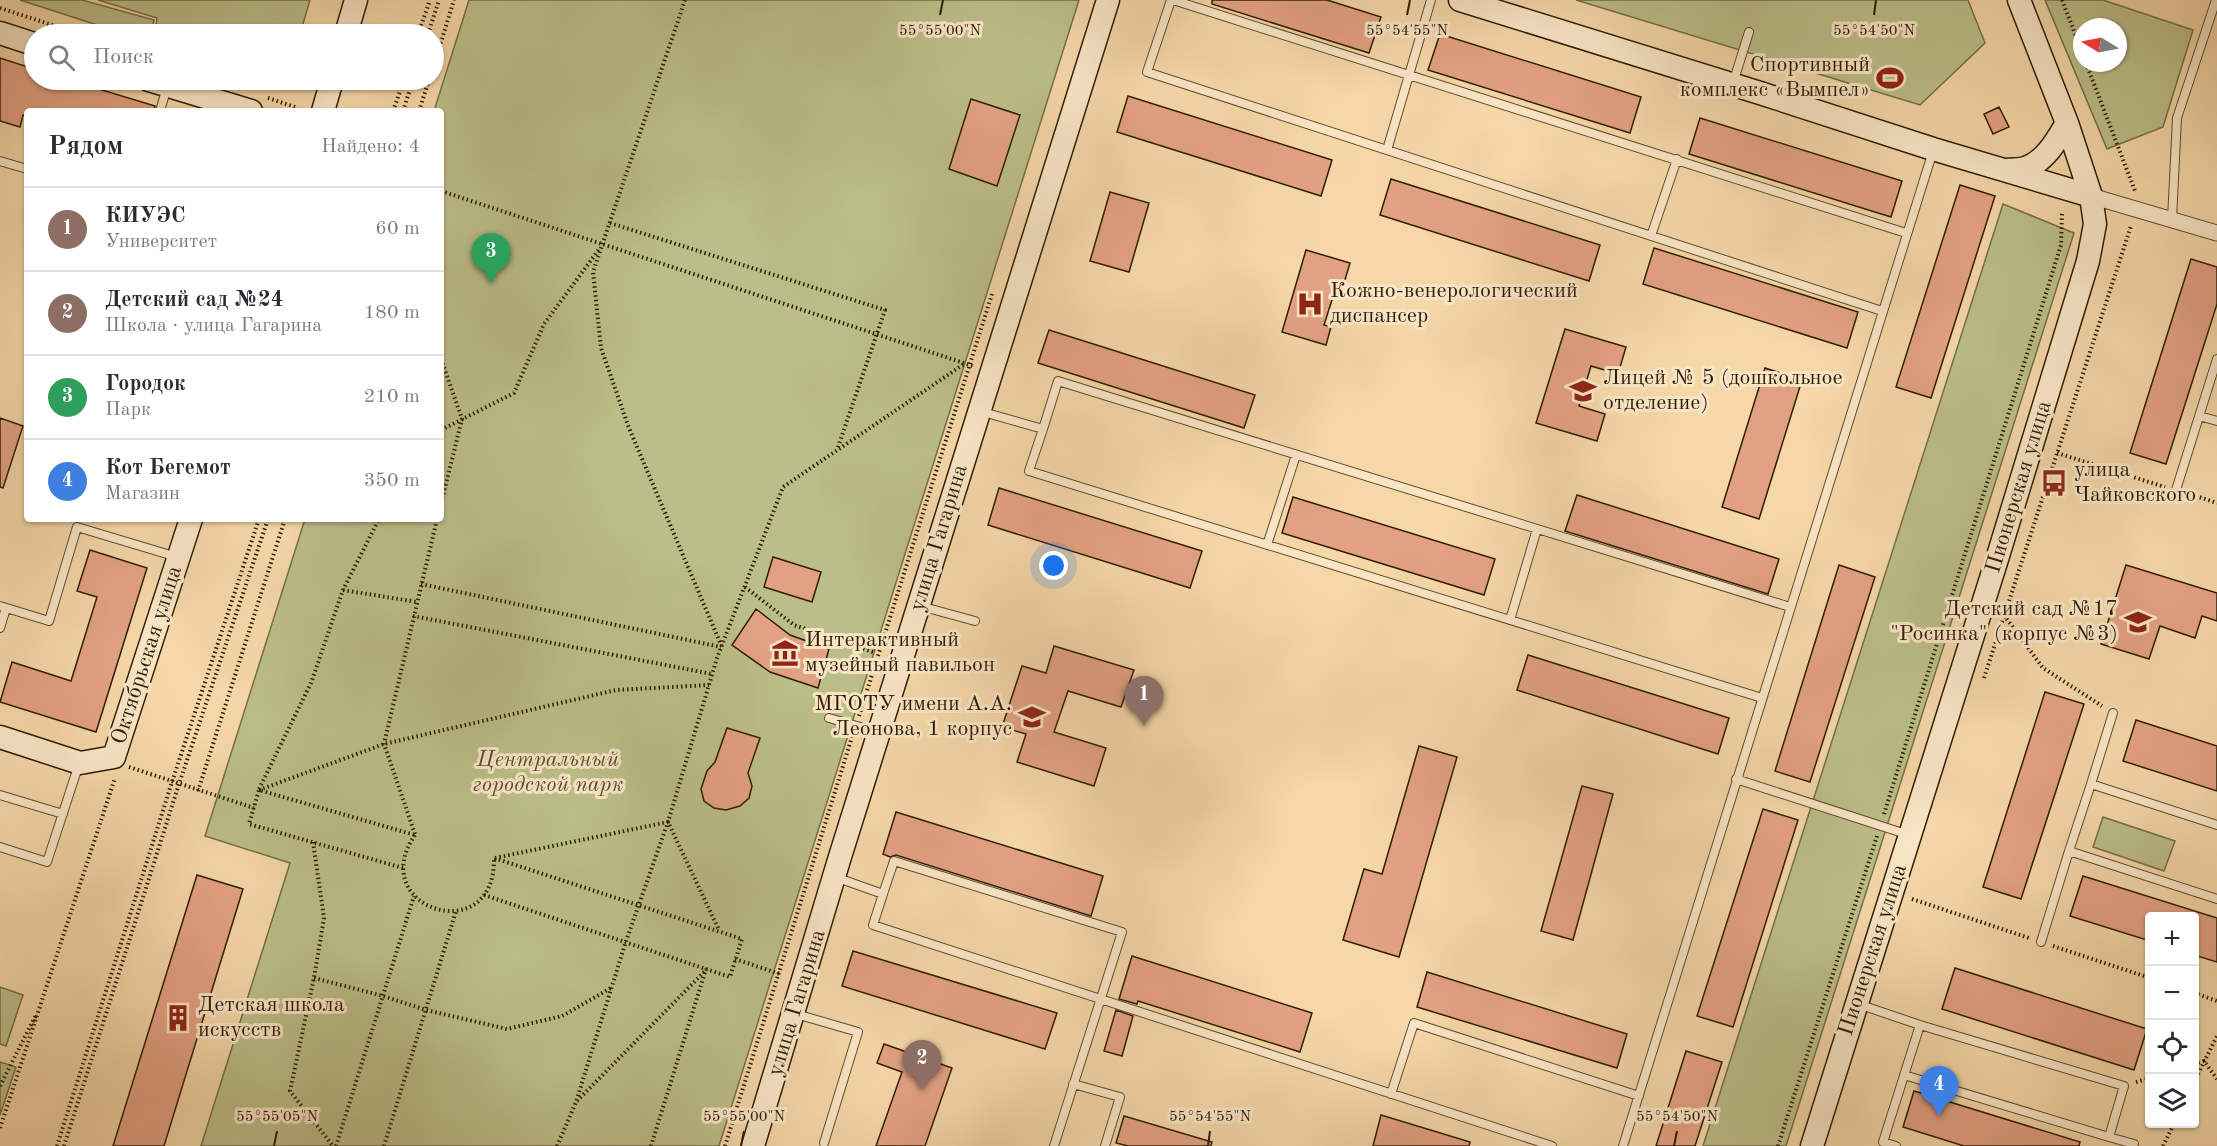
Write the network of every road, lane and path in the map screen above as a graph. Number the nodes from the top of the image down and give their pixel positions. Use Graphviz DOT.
graph roads {
  1 [pos="357,0"];
  2 [pos="430,0"];
  3 [pos="439,0"];
  4 [pos="454,0"];
  5 [pos="685,0"];
  6 [pos="1108,0"];
  7 [pos="1172,0"];
  8 [pos="1431,0"];
  9 [pos="1460,0"];
  10 [pos="2019,0"];
  11 [pos="2062,0"];
  12 [pos="2216,0"];
  13 [pos="0,8"];
  14 [pos="49,24"];
  15 [pos="349,24"];
  16 [pos="422,24"];
  17 [pos="431,24"];
  18 [pos="2073,29"];
  19 [pos="444,32"];
  20 [pos="1749,32"];
  21 [pos="0,33"];
  22 [pos="24,41"];
  23 [pos="2089,72"];
  24 [pos="1410,75"];
  25 [pos="1733,84"];
  26 [pos="159,90"];
  27 [pos="184,90"];
  28 [pos="329,90"];
  29 [pos="400,90"];
  30 [pos="410,90"];
  31 [pos="426,90"];
  32 [pos="160,108"];
  33 [pos="241,108"];
  34 [pos="324,108"];
  35 [pos="394,108"];
  36 [pos="404,108"];
  37 [pos="420,108"];
  38 [pos="2067,123"];
  39 [pos="1933,149"];
  40 [pos="1387,150"];
  41 [pos="1677,159"];
  42 [pos="0,161"];
  43 [pos="24,168"];
  44 [pos="2004,170"];
  45 [pos="2135,191"];
  46 [pos="444,192"];
  47 [pos="2091,196"];
  48 [pos="2062,212"];
  49 [pos="2172,219"];
  50 [pos="610,223"];
  51 [pos="1906,233"];
  52 [pos="2217,234"];
  53 [pos="1651,236"];
  54 [pos="602,245"];
  55 [pos="994,288"];
  56 [pos="1882,311"];
  57 [pos="878,335"];
  58 [pos="2217,359"];
  59 [pos="975,367"];
  60 [pos="444,368"];
  61 [pos="979,411"];
  62 [pos="2199,416"];
  63 [pos="462,419"];
  64 [pos="2217,421"];
  65 [pos="444,428"];
  66 [pos="1043,429"];
  67 [pos="837,451"];
  68 [pos="2057,453"];
  69 [pos="1296,455"];
  70 [pos="2176,490"];
  71 [pos="444,492"];
  72 [pos="2217,503"];
  73 [pos="190,522"];
  74 [pos="258,522"];
  75 [pos="267,522"];
  76 [pos="284,522"];
  77 [pos="377,522"];
  78 [pos="436,522"];
  79 [pos="1537,529"];
  80 [pos="1267,545"];
  81 [pos="179,557"];
  82 [pos="421,584"];
  83 [pos="745,587"];
  84 [pos="343,590"];
  85 [pos="417,602"];
  86 [pos="919,605"];
  87 [pos="3,607"];
  88 [pos="1790,607"];
  89 [pos="2004,615"];
  90 [pos="413,616"];
  91 [pos="1510,620"];
  92 [pos="975,621"];
  93 [pos="0,628"];
  94 [pos="722,647"];
  95 [pos="873,652"];
  96 [pos="712,674"];
  97 [pos="709,686"];
  98 [pos="1762,698"];
  99 [pos="2113,713"];
  100 [pos="829,718"];
  101 [pos="856,726"];
  102 [pos="879,732"];
  103 [pos="0,737"];
  104 [pos="384,744"];
  105 [pos="80,763"];
  106 [pos="120,764"];
  107 [pos="116,775"];
  108 [pos="1736,779"];
  109 [pos="172,782"];
  110 [pos="178,784"];
  111 [pos="2091,784"];
  112 [pos="198,790"];
  113 [pos="259,790"];
  114 [pos="0,795"];
  115 [pos="254,808"];
  116 [pos="63,814"];
  117 [pos="668,822"];
  118 [pos="2217,825"];
  119 [pos="1880,827"];
  120 [pos="415,835"];
  121 [pos="1910,835"];
  122 [pos="313,842"];
  123 [pos="0,847"];
  124 [pos="2070,851"];
  125 [pos="494,858"];
  126 [pos="403,868"];
  127 [pos="834,877"];
  128 [pos="883,894"];
  129 [pos="484,895"];
  130 [pos="414,896"];
  131 [pos="2217,899"];
  132 [pos="639,905"];
  133 [pos="456,911"];
  134 [pos="719,931"];
  135 [pos="626,941"];
  136 [pos="2041,942"];
  137 [pos="735,959"];
  138 [pos="707,969"];
  139 [pos="779,974"];
  140 [pos="314,978"];
  141 [pos="803,981"];
  142 [pos="611,988"];
  143 [pos="2199,995"];
  144 [pos="383,996"];
  145 [pos="1100,999"];
  146 [pos="44,1000"];
  147 [pos="2217,1001"];
  148 [pos="1856,1004"];
  149 [pos="426,1010"];
  150 [pos="794,1014"];
  151 [pos="1920,1025"];
  152 [pos="2217,1036"];
  153 [pos="2204,1061"];
  154 [pos="2199,1062"];
  155 [pos="2198,1074"];
  156 [pos="1904,1075"];
  157 [pos="2217,1079"];
  158 [pos="1073,1084"];
  159 [pos="0,1086"];
  160 [pos="1391,1094"];
  161 [pos="1639,1096"];
  162 [pos="576,1102"];
  163 [pos="0,1128"];
  164 [pos="2172,1128"];
  165 [pos="2109,1137"];
  166 [pos="824,1143"];
  167 [pos="57,1146"];
  168 [pos="64,1146"];
  169 [pos="334,1146"];
  170 [pos="384,1146"];
  171 [pos="557,1146"];
  172 [pos="651,1146"];
  173 [pos="725,1146"];
  174 [pos="753,1146"];
  175 [pos="1054,1146"];
  176 [pos="1105,1146"];
  177 [pos="1552,1146"];
  178 [pos="1623,1146"];
  179 [pos="1778,1146"];
  180 [pos="1812,1146"];
  181 [pos="1896,1146"];
  182 [pos="2135,1146"];
  183 [pos="2163,1146"];
  1 -- 15 [label="street"];
  2 -- 16 [label="path"];
  3 -- 17 [label="path"];
  4 -- 19 [label="path"];
  5 -- 50 [label="path"];
  6 -- 59 [label="street, улица Гагарина"];
  7 -- 24 [label="lane"];
  7 -- 40 [label="lane"];
  8 -- 24 [label="lane"];
  9 -- 25 [label="street"];
  10 -- 38 [label="street, Пионерская улица"];
  11 -- 18 [label="path"];
  12 -- 49 [label="lane"];
  13 -- 14 [label="path"];
  20 -- 25 [label="lane"];
  21 -- 22 [label="street"];
  23 -- 45 [label="path"];
  24 -- 40 [label="lane"];
  24 -- 41 [label="lane"];
  25 -- 39 [label="street"];
  26 -- 32 [label="lane"];
  27 -- 33 [label="street"];
  28 -- 34 [label="street"];
  29 -- 35 [label="path"];
  30 -- 36 [label="path"];
  31 -- 37 [label="path"];
  38 -- 44 [label="street"];
  38 -- 47 [label="street, Пионерская улица"];
  39 -- 44 [label="street"];
  39 -- 51 [label="lane"];
  40 -- 53 [label="lane"];
  41 -- 51 [label="lane"];
  41 -- 53 [label="lane"];
  42 -- 43 [label="lane"];
  44 -- 47 [label="street"];
  46 -- 54 [label="path"];
  47 -- 49 [label="street"];
  47 -- 121 [label="street, Пионерская улица"];
  48 -- 119 [label="path"];
  49 -- 52 [label="street"];
  50 -- 54 [label="path"];
  50 -- 57 [label="path"];
  51 -- 56 [label="lane"];
  53 -- 56 [label="lane"];
  54 -- 57 [label="path"];
  54 -- 63 [label="path"];
  54 -- 94 [label="path"];
  55 -- 59 [label="path"];
  56 -- 88 [label="lane"];
  57 -- 59 [label="path"];
  57 -- 67 [label="path"];
  58 -- 62 [label="lane"];
  59 -- 61 [label="street, улица Гагарина"];
  59 -- 67 [label="path"];
  59 -- 101 [label="path"];
  60 -- 63 [label="path"];
  61 -- 66 [label="lane"];
  61 -- 86 [label="street, улица Гагарина"];
  62 -- 64 [label="lane"];
  62 -- 70 [label="lane"];
  63 -- 65 [label="path"];
  63 -- 71 [label="path"];
  66 -- 69 [label="lane"];
  66 -- 80 [label="lane"];
  67 -- 83 [label="path"];
  68 -- 70 [label="path"];
  69 -- 79 [label="lane"];
  69 -- 80 [label="lane"];
  70 -- 72 [label="path"];
  73 -- 81 [label="street, Октябрьская улица"];
  74 -- 109 [label="path"];
  75 -- 110 [label="path"];
  76 -- 112 [label="path"];
  77 -- 84 [label="path"];
  78 -- 82 [label="path"];
  79 -- 88 [label="lane"];
  79 -- 91 [label="lane"];
  80 -- 91 [label="lane"];
  81 -- 87 [label="lane"];
  81 -- 105 [label="street, Октябрьская улица"];
  82 -- 85 [label="path"];
  82 -- 94 [label="path"];
  83 -- 94 [label="path"];
  83 -- 95 [label="path"];
  84 -- 85 [label="path"];
  84 -- 113 [label="path"];
  85 -- 90 [label="path"];
  86 -- 92 [label="lane"];
  86 -- 102 [label="street, улица Гагарина"];
  87 -- 93 [label="lane"];
  88 -- 98 [label="lane"];
  89 -- 99 [label="path"];
  90 -- 96 [label="path"];
  90 -- 104 [label="path"];
  91 -- 98 [label="lane"];
  94 -- 96 [label="path"];
  96 -- 97 [label="path"];
  97 -- 104 [label="path"];
  97 -- 117 [label="path"];
  98 -- 108 [label="lane"];
  99 -- 111 [label="lane"];
  100 -- 101 [label="lane"];
  101 -- 102 [label="lane"];
  101 -- 139 [label="path"];
  102 -- 127 [label="street, улица Гагарина"];
  103 -- 105 [label="street"];
  104 -- 113 [label="path"];
  104 -- 120 [label="path"];
  105 -- 116 [label="lane"];
  106 -- 109 [label="path"];
  107 -- 146 [label="path"];
  108 -- 119 [label="lane"];
  108 -- 161 [label="lane"];
  109 -- 110 [label="path"];
  109 -- 167 [label="path"];
  110 -- 112 [label="path"];
  110 -- 168 [label="path"];
  111 -- 118 [label="lane"];
  111 -- 124 [label="lane"];
  112 -- 115 [label="path"];
  113 -- 115 [label="path"];
  113 -- 120 [label="path"];
  114 -- 116 [label="lane"];
  115 -- 122 [label="path"];
  116 -- 123 [label="lane"];
  117 -- 125 [label="path"];
  117 -- 132 [label="path"];
  117 -- 134 [label="path"];
  119 -- 121 [label="lane"];
  119 -- 179 [label="path"];
  120 -- 126 [label="path"];
  121 -- 148 [label="street, Пионерская улица"];
  122 -- 126 [label="path"];
  122 -- 140 [label="path"];
  124 -- 131 [label="lane"];
  124 -- 136 [label="lane"];
  125 -- 129 [label="path"];
  125 -- 132 [label="path"];
  126 -- 130 [label="path"];
  127 -- 128 [label="lane"];
  127 -- 141 [label="street, улица Гагарина"];
  128 -- 145 [label="lane"];
  128 -- 145 [label="lane"];
  129 -- 133 [label="path"];
  129 -- 135 [label="path"];
  130 -- 133 [label="path"];
  130 -- 144 [label="path"];
  132 -- 134 [label="path"];
  132 -- 135 [label="path"];
  133 -- 149 [label="path"];
  134 -- 137 [label="path"];
  135 -- 138 [label="path"];
  135 -- 142 [label="path"];
  137 -- 138 [label="path"];
  137 -- 139 [label="path"];
  138 -- 162 [label="path"];
  138 -- 172 [label="path"];
  139 -- 141 [label="path"];
  139 -- 173 [label="path"];
  140 -- 144 [label="path"];
  140 -- 169 [label="path"];
  141 -- 150 [label="street, улица Гагарина"];
  142 -- 149 [label="path"];
  142 -- 162 [label="path"];
  143 -- 147 [label="path"];
  144 -- 149 [label="path"];
  144 -- 169 [label="path"];
  145 -- 158 [label="lane"];
  145 -- 160 [label="lane"];
  146 -- 159 [label="path"];
  146 -- 163 [label="path"];
  148 -- 151 [label="lane"];
  148 -- 180 [label="street, Пионерская улица"];
  149 -- 170 [label="path"];
  150 -- 166 [label="lane"];
  150 -- 174 [label="street, улица Гагарина"];
  151 -- 156 [label="lane"];
  151 -- 165 [label="lane"];
  152 -- 153 [label="path"];
  153 -- 154 [label="path"];
  153 -- 155 [label="path"];
  153 -- 157 [label="path"];
  156 -- 165 [label="lane"];
  156 -- 181 [label="lane"];
  158 -- 175 [label="lane"];
  158 -- 176 [label="lane"];
  160 -- 161 [label="lane"];
  160 -- 177 [label="lane"];
  161 -- 178 [label="lane"];
  162 -- 171 [label="path"];
  164 -- 183 [label="path"];
  165 -- 182 [label="lane"];
}
